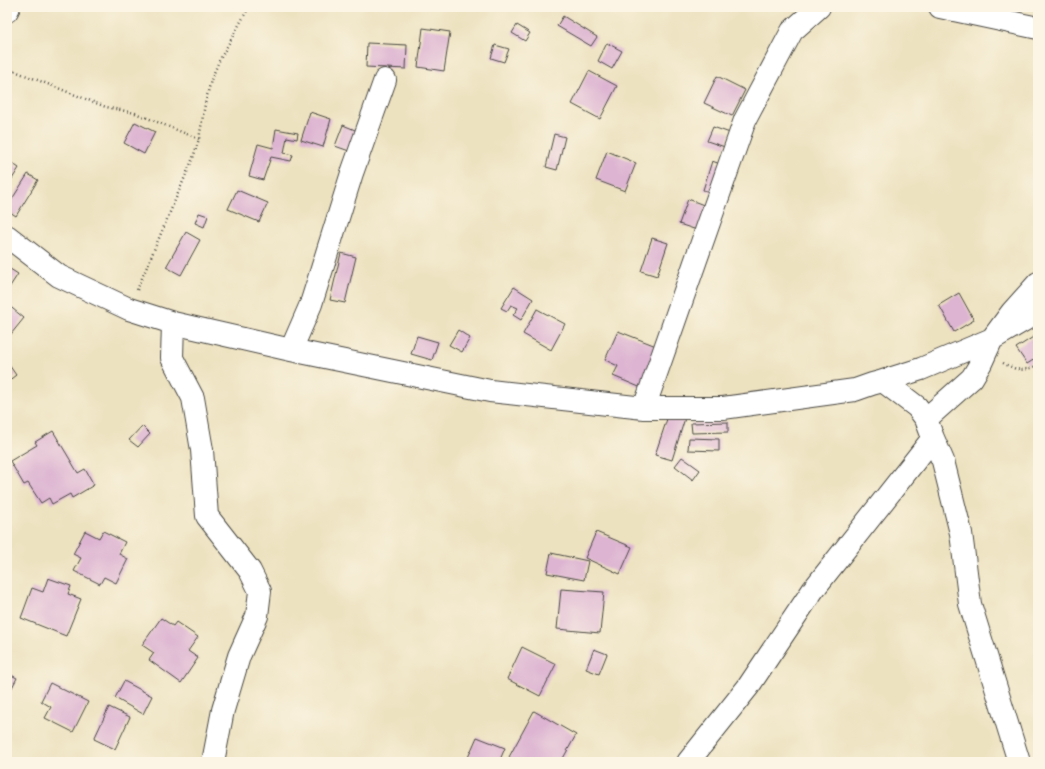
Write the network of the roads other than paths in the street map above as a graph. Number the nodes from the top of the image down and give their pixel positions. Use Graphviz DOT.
graph roads {
  1 [pos="9,7"];
  2 [pos="819,7"];
  3 [pos="940,7"];
  4 [pos="7,11"];
  5 [pos="1038,28"];
  6 [pos="385,80"];
  7 [pos="7,236"];
  8 [pos="1038,283"];
  9 [pos="1038,312"];
  10 [pos="173,324"];
  11 [pos="988,348"];
  12 [pos="291,350"];
  13 [pos="883,382"];
  14 [pos="644,408"];
  15 [pos="930,429"];
  16 [pos="212,762"];
  17 [pos="688,762"];
  18 [pos="1019,762"];
  1 -- 4 [label="street"];
  2 -- 14 [label="street"];
  3 -- 5 [label="street"];
  6 -- 12 [label="street"];
  7 -- 10 [label="street"];
  8 -- 11 [label="street"];
  9 -- 11 [label="street"];
  10 -- 12 [label="street"];
  10 -- 16 [label="street"];
  11 -- 13 [label="street"];
  11 -- 15 [label="street"];
  12 -- 14 [label="street"];
  13 -- 14 [label="street"];
  13 -- 15 [label="street"];
  15 -- 17 [label="street"];
  15 -- 18 [label="street"];
}
